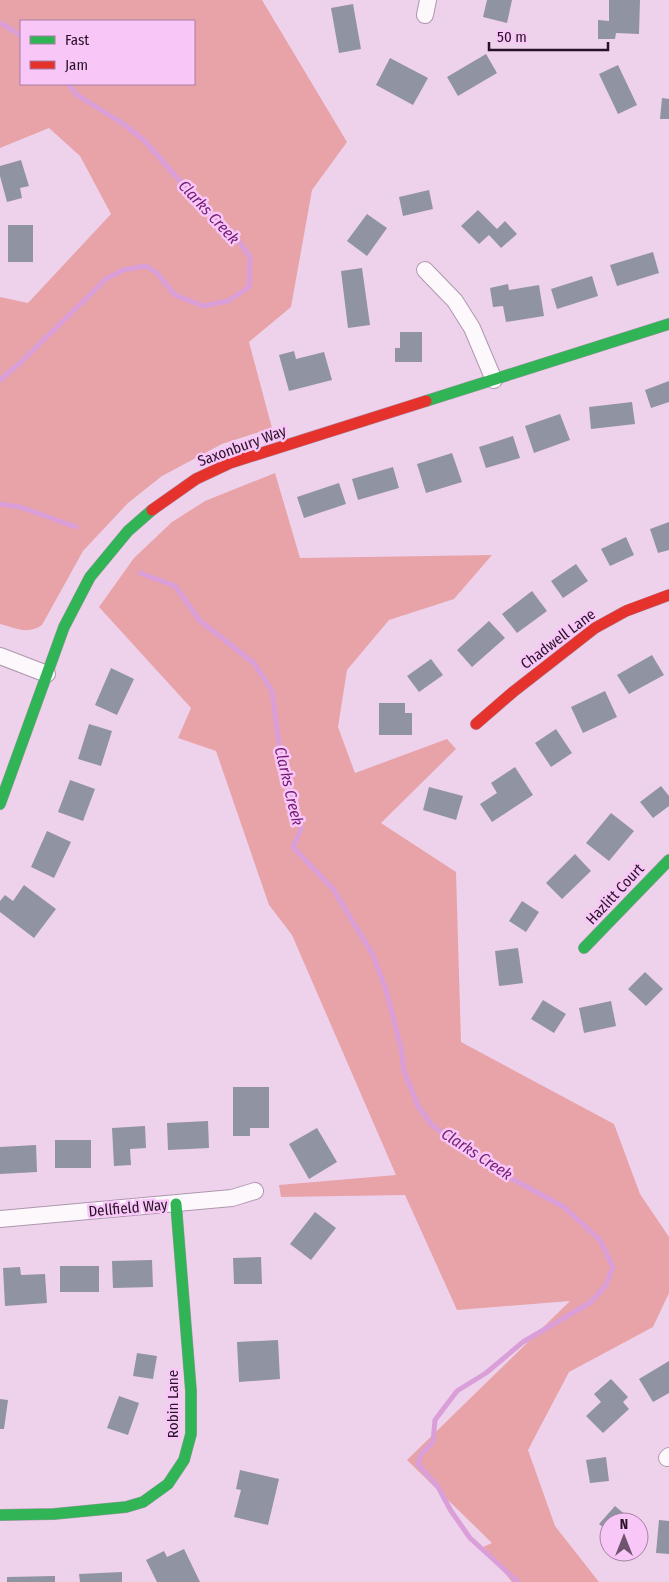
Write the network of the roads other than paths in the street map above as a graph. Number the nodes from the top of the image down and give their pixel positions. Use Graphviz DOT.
graph roads {
  1 [pos="425,270"];
  2 [pos="669,324"];
  3 [pos="494,380"];
  4 [pos="669,595"];
  5 [pos="0,656"];
  6 [pos="47,674"];
  7 [pos="476,724"];
  8 [pos="0,804"];
  9 [pos="669,860"];
  10 [pos="584,948"];
  11 [pos="255,1191"];
  12 [pos="176,1204"];
  13 [pos="0,1219"];
  14 [pos="0,1515"];
  1 -- 3 [label="street"];
  2 -- 3 [label="street, Saxonbury Way"];
  3 -- 6 [label="street, Saxonbury Way"];
  4 -- 7 [label="street, Chadwell Lane"];
  5 -- 6 [label="street"];
  6 -- 8 [label="street, Saxonbury Way"];
  9 -- 10 [label="street, Hazlitt Court"];
  11 -- 12 [label="street, Dellfield Way"];
  12 -- 13 [label="street, Dellfield Way"];
  12 -- 14 [label="street, Robin Lane"];
}
